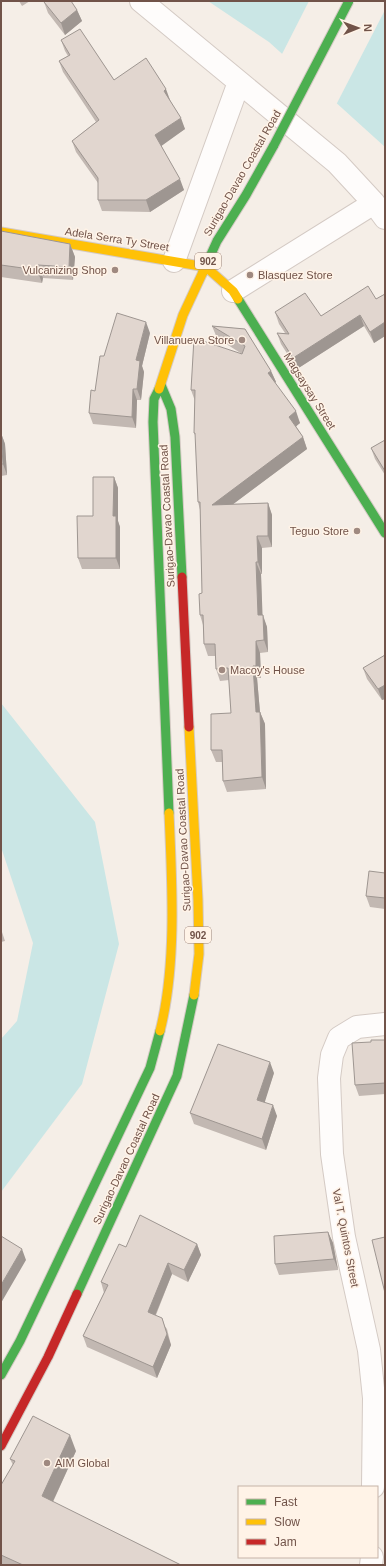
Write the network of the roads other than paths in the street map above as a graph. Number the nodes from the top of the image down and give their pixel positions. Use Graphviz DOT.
graph roads {
  1 [pos="141,1"];
  2 [pos="348,1"];
  3 [pos="239,82"];
  4 [pos="379,210"];
  5 [pos="1,232"];
  6 [pos="174,261"];
  7 [pos="206,268"];
  8 [pos="233,291"];
  9 [pos="161,385"];
  10 [pos="385,534"];
  11 [pos="171,918"];
  12 [pos="191,919"];
  13 [pos="385,1024"];
  14 [pos="1,1376"];
  15 [pos="1,1446"];
  16 [pos="374,1486"];
  1 -- 3 [label="street"];
  2 -- 7 [label="main road, Surigao-Davao Coastal Road / 902, bridge"];
  3 -- 4 [label="street"];
  3 -- 6 [label="street"];
  4 -- 8 [label="street"];
  5 -- 6 [label="main road, Adela Serra Ty Street"];
  6 -- 7 [label="main road, Adela Serra Ty Street"];
  7 -- 8 [label="main road, Magsaysay Street"];
  7 -- 9 [label="main road, Surigao-Davao Coastal Road / 902"];
  8 -- 10 [label="main road, Magsaysay Street"];
  9 -- 11 [label="main road, Surigao-Davao Coastal Road / 902"];
  9 -- 12 [label="main road, Surigao-Davao Coastal Road / 902"];
  11 -- 12 [label="main road"];
  11 -- 14 [label="main road, Surigao-Davao Coastal Road / 902"];
  12 -- 15 [label="main road, Surigao-Davao Coastal Road / 902"];
  13 -- 16 [label="street, Val T. Quintos Street"];
}
